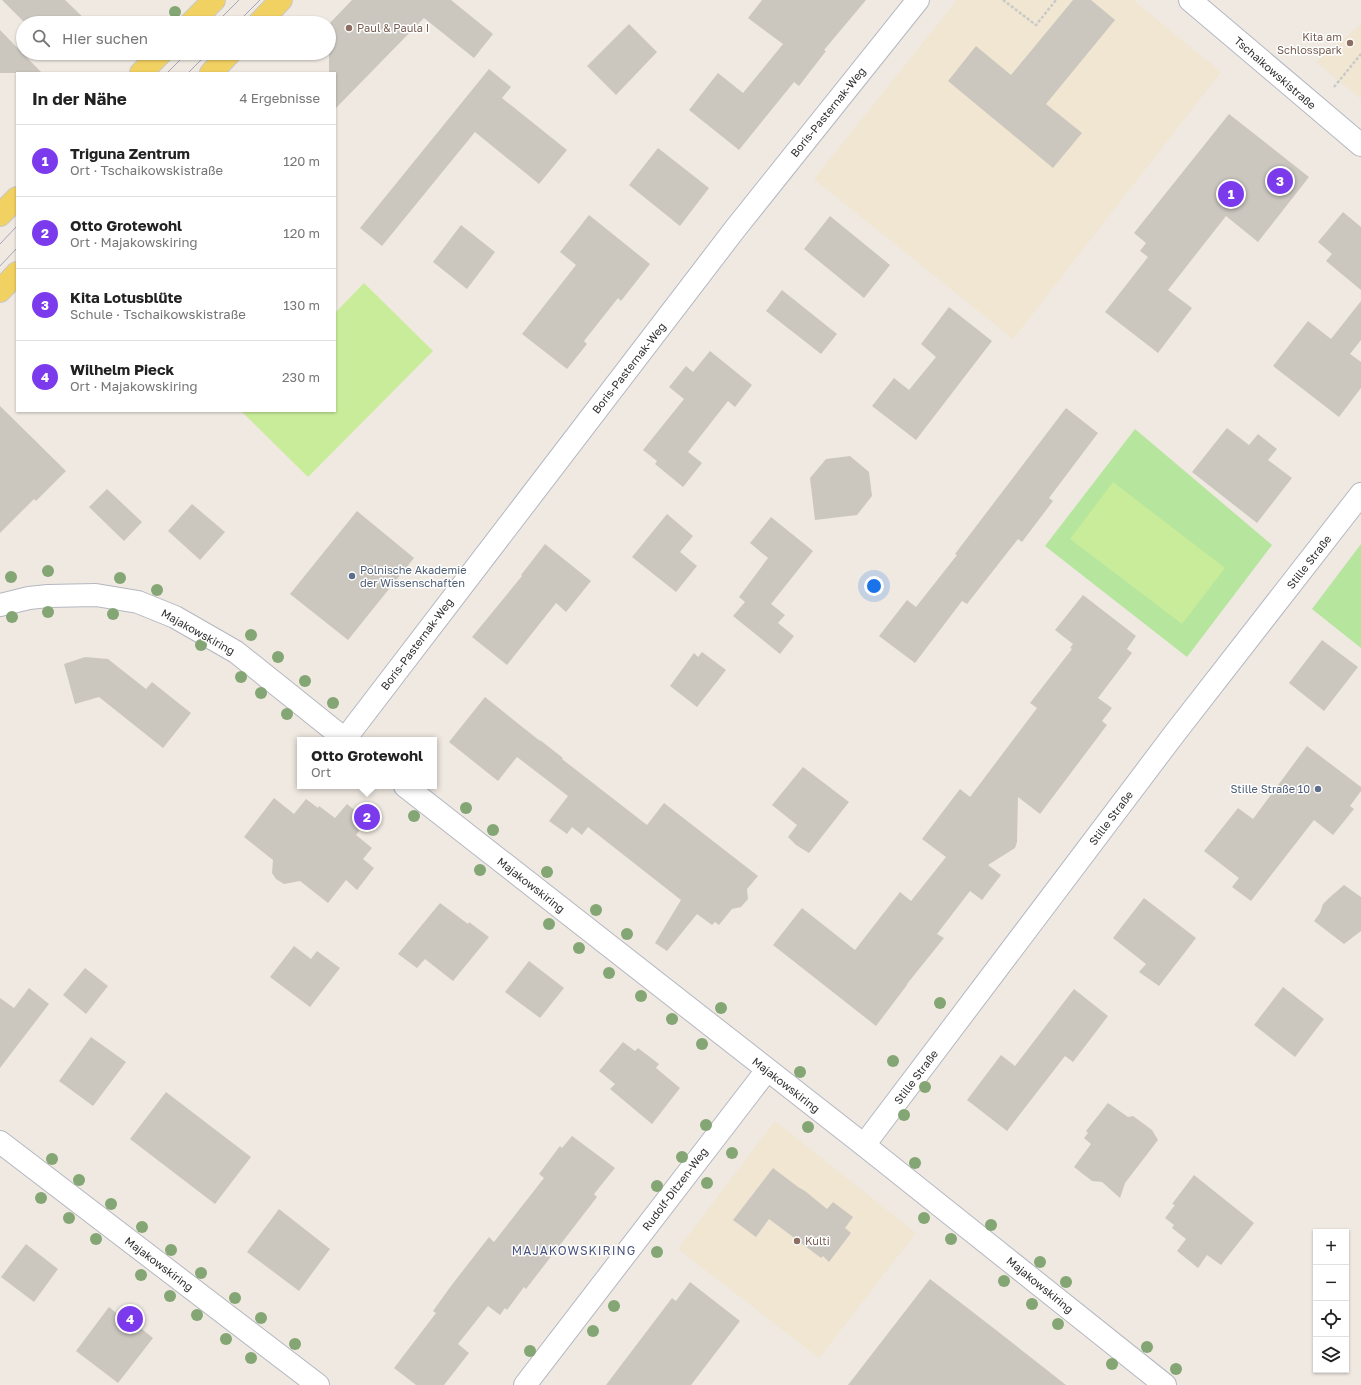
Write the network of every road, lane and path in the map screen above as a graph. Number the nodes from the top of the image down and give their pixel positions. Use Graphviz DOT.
graph roads {
  1 [pos="214,0"];
  2 [pos="281,0"];
  3 [pos="918,0"];
  4 [pos="1004,0"];
  5 [pos="1056,0"];
  6 [pos="1190,0"];
  7 [pos="198,16"];
  8 [pos="266,16"];
  9 [pos="1361,54"];
  10 [pos="154,60"];
  11 [pos="223,60"];
  12 [pos="142,72"];
  13 [pos="211,72"];
  14 [pos="1334,87"];
  15 [pos="1361,145"];
  16 [pos="16,199"];
  17 [pos="0,215"];
  18 [pos="16,274"];
  19 [pos="0,291"];
  20 [pos="1361,494"];
  21 [pos="0,605"];
  22 [pos="341,737"];
  23 [pos="347,737"];
  24 [pos="409,789"];
  25 [pos="767,1070"];
  26 [pos="0,1142"];
  27 [pos="864,1145"];
  28 [pos="318,1385"];
  29 [pos="525,1385"];
  30 [pos="1165,1385"];
  1 -- 7 [label="main road"];
  2 -- 8 [label="main road"];
  3 -- 23 [label="street, Boris-Pasternak-Weg"];
  4 -- 5 [label="path"];
  6 -- 15 [label="street, Tschaikowskistraße"];
  9 -- 14 [label="path"];
  10 -- 12 [label="main road"];
  11 -- 13 [label="main road"];
  16 -- 17 [label="main road"];
  18 -- 19 [label="main road"];
  20 -- 27 [label="street, Stille Straße"];
  21 -- 22 [label="street, Majakowskiring"];
  24 -- 25 [label="street, Majakowskiring"];
  25 -- 27 [label="street, Majakowskiring"];
  25 -- 29 [label="street, Rudolf-Ditzen-Weg"];
  26 -- 28 [label="street, Majakowskiring"];
  27 -- 30 [label="street, Majakowskiring"];
}
